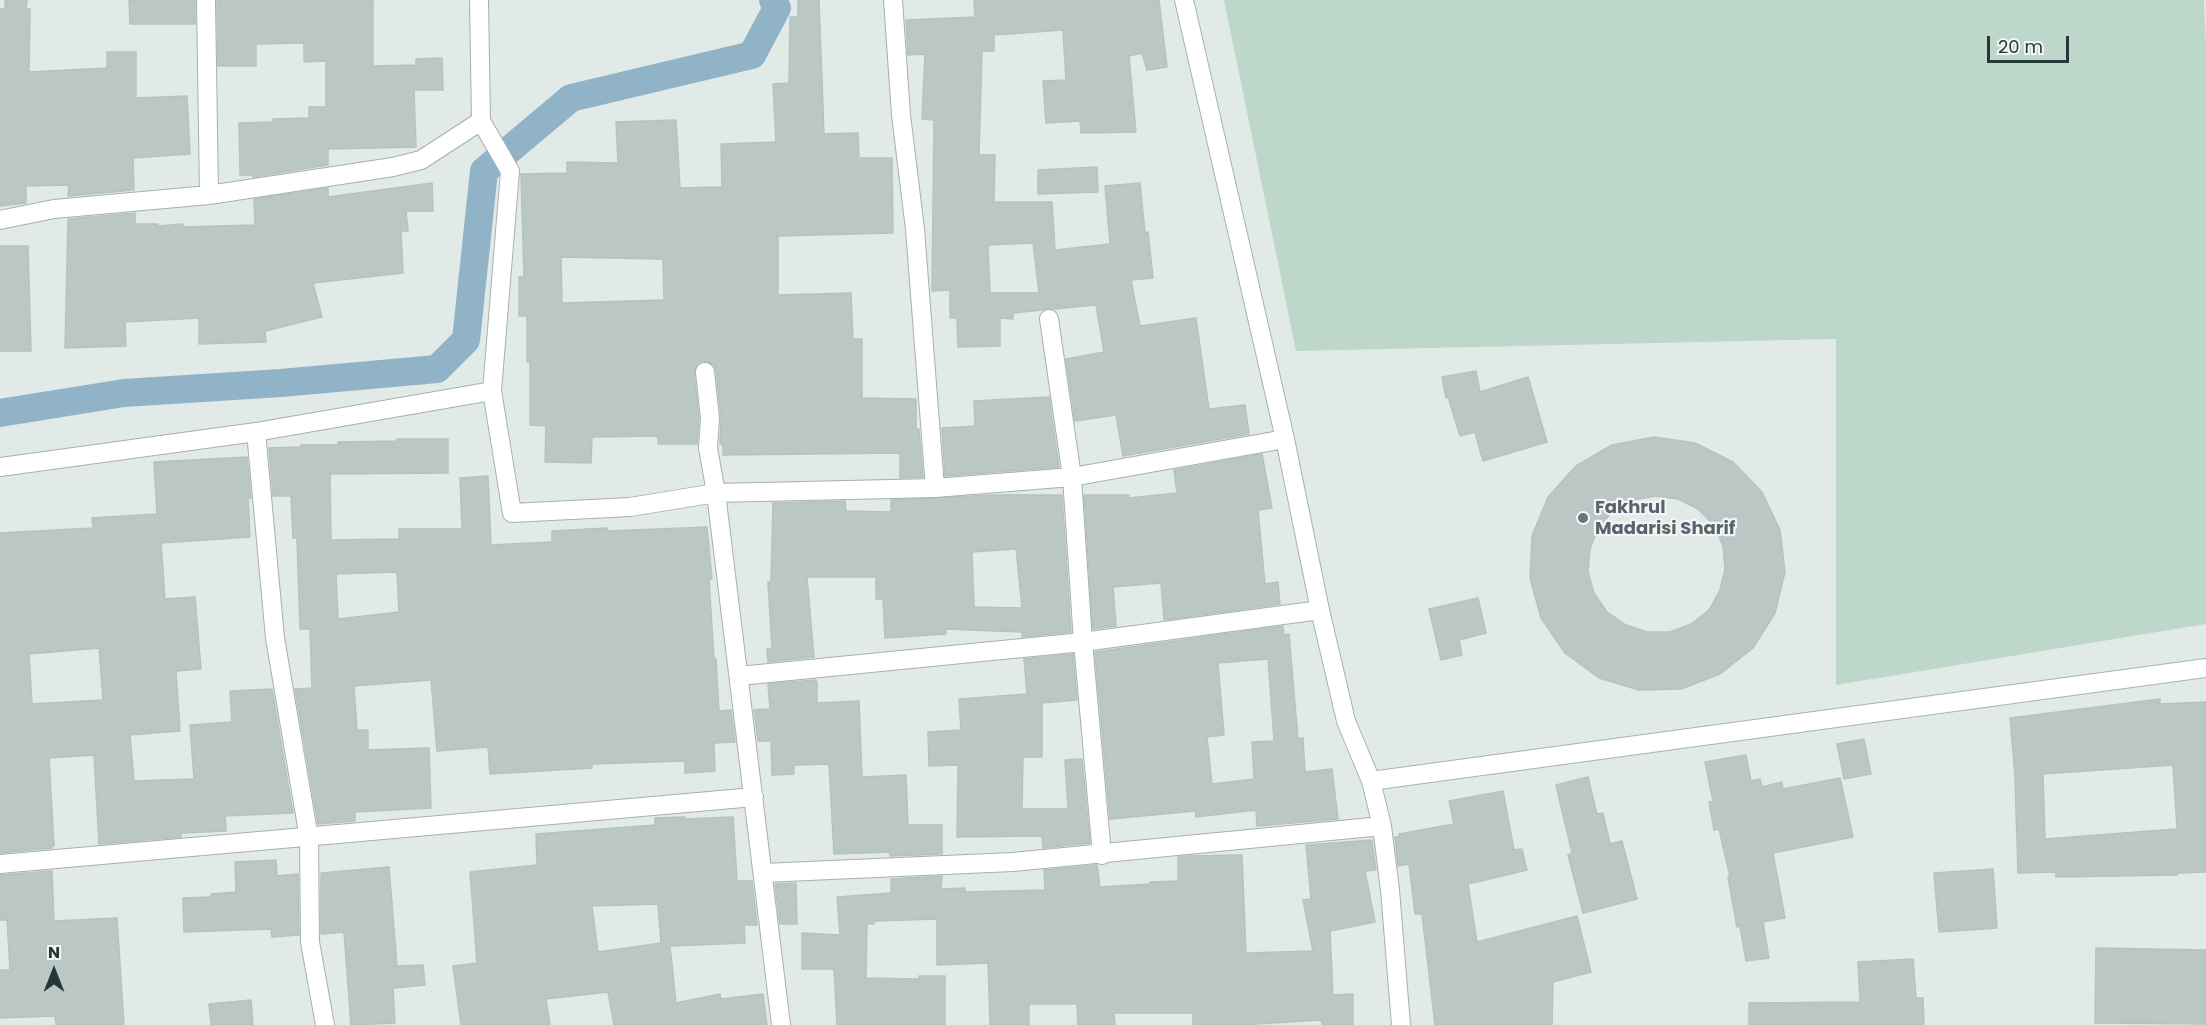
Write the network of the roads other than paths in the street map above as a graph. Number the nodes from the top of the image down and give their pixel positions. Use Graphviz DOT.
graph roads {
  1 [pos="206,0"];
  2 [pos="479,0"];
  3 [pos="893,0"];
  4 [pos="1185,0"];
  5 [pos="481,121"];
  6 [pos="209,195"];
  7 [pos="0,220"];
  8 [pos="1049,319"];
  9 [pos="705,372"];
  10 [pos="492,391"];
  11 [pos="256,432"];
  12 [pos="1285,439"];
  13 [pos="0,467"];
  14 [pos="1072,477"];
  15 [pos="935,488"];
  16 [pos="716,493"];
  17 [pos="1320,610"];
  18 [pos="1083,642"];
  19 [pos="2206,668"];
  20 [pos="739,676"];
  21 [pos="1371,781"];
  22 [pos="754,797"];
  23 [pos="1382,826"];
  24 [pos="309,838"];
  25 [pos="1102,855"];
  26 [pos="0,864"];
  27 [pos="763,873"];
  28 [pos="325,1025"];
  29 [pos="781,1025"];
  30 [pos="1401,1025"];
  1 -- 6 [label="street"];
  2 -- 5 [label="street"];
  3 -- 15 [label="street"];
  4 -- 12 [label="street"];
  5 -- 6 [label="street"];
  5 -- 10 [label="street"];
  6 -- 7 [label="street"];
  8 -- 14 [label="street"];
  9 -- 16 [label="street"];
  10 -- 11 [label="street"];
  10 -- 16 [label="street"];
  11 -- 13 [label="street"];
  11 -- 24 [label="street"];
  12 -- 14 [label="street"];
  12 -- 17 [label="street"];
  14 -- 15 [label="street"];
  14 -- 18 [label="street"];
  15 -- 16 [label="street"];
  16 -- 20 [label="street"];
  17 -- 18 [label="street"];
  17 -- 21 [label="street"];
  18 -- 20 [label="street"];
  18 -- 25 [label="street"];
  19 -- 21 [label="street"];
  20 -- 22 [label="street"];
  21 -- 23 [label="street"];
  22 -- 24 [label="street"];
  22 -- 27 [label="street"];
  23 -- 25 [label="street"];
  23 -- 30 [label="street"];
  24 -- 26 [label="street"];
  24 -- 28 [label="street"];
  25 -- 27 [label="street"];
  27 -- 29 [label="street"];
}
